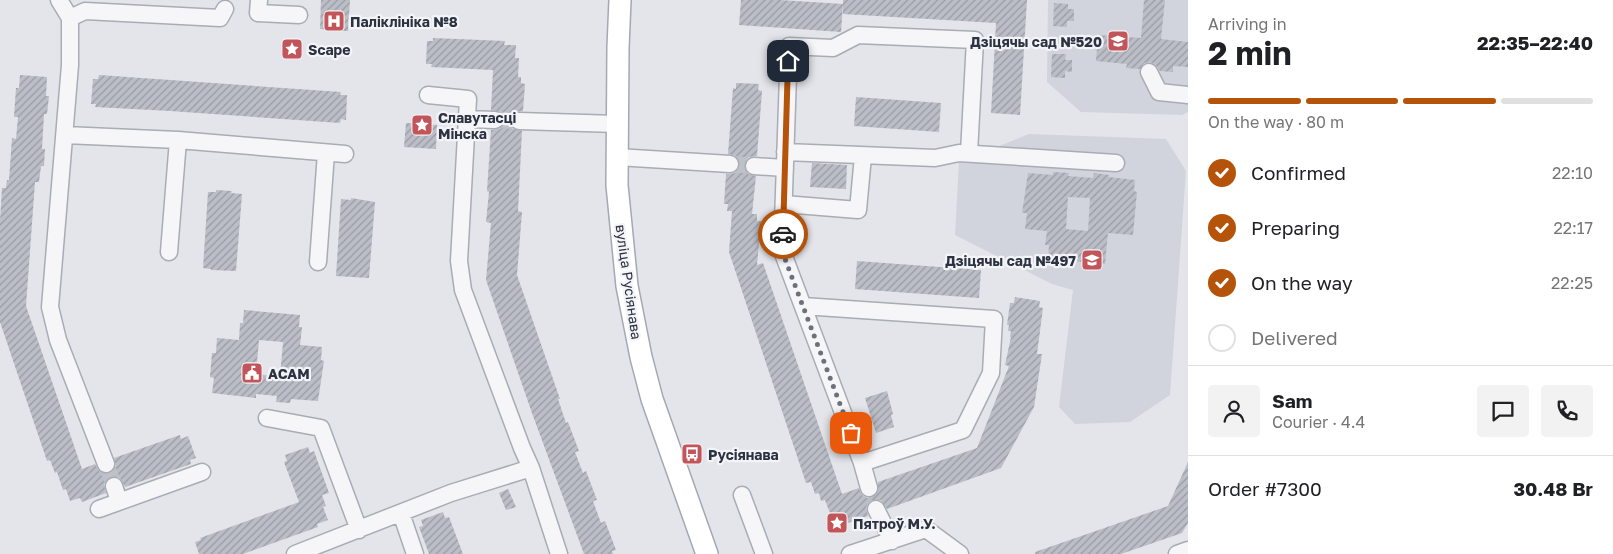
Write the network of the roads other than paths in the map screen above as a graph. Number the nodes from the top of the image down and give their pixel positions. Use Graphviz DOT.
graph roads {
  1 [pos="59,0"];
  2 [pos="259,0"];
  3 [pos="620,0"];
  4 [pos="225,9"];
  5 [pos="299,15"];
  6 [pos="70,18"];
  7 [pos="1149,72"];
  8 [pos="428,95"];
  9 [pos="1188,95"];
  10 [pos="467,119"];
  11 [pos="495,120"];
  12 [pos="519,122"];
  13 [pos="617,124"];
  14 [pos="65,135"];
  15 [pos="178,140"];
  16 [pos="326,153"];
  17 [pos="969,153"];
  18 [pos="345,154"];
  19 [pos="863,156"];
  20 [pos="617,157"];
  21 [pos="785,160"];
  22 [pos="1116,162"];
  23 [pos="730,164"];
  24 [pos="754,166"];
  25 [pos="784,204"];
  26 [pos="169,252"];
  27 [pos="318,262"];
  28 [pos="803,306"];
  29 [pos="267,418"];
  30 [pos="862,463"];
  31 [pos="106,464"];
  32 [pos="531,468"];
  33 [pos="202,472"];
  34 [pos="869,488"];
  35 [pos="742,495"];
  36 [pos="99,509"];
  37 [pos="876,509"];
  38 [pos="401,513"];
  39 [pos="359,530"];
  40 [pos="892,541"];
  41 [pos="1188,550"];
  42 [pos="295,554"];
  43 [pos="416,554"];
  44 [pos="559,554"];
  45 [pos="707,554"];
  46 [pos="764,554"];
  47 [pos="850,554"];
  48 [pos="960,554"];
  49 [pos="1177,554"];
  1 -- 6 [label="lane"];
  2 -- 5 [label="lane"];
  3 -- 13 [label="main road, вуліца Русіянава"];
  4 -- 6 [label="lane"];
  6 -- 14 [label="lane"];
  7 -- 9 [label="lane"];
  8 -- 10 [label="lane"];
  10 -- 11 [label="lane"];
  10 -- 32 [label="lane"];
  12 -- 13 [label="lane"];
  13 -- 20 [label="main road, вуліца Русіянава"];
  14 -- 15 [label="lane"];
  14 -- 31 [label="lane"];
  15 -- 16 [label="lane"];
  15 -- 26 [label="lane"];
  16 -- 18 [label="lane"];
  16 -- 27 [label="lane"];
  17 -- 19 [label="lane"];
  17 -- 21 [label="lane"];
  17 -- 22 [label="lane"];
  19 -- 21 [label="lane"];
  19 -- 25 [label="lane"];
  20 -- 23 [label="lane"];
  20 -- 45 [label="main road, вуліца Русіянава"];
  21 -- 24 [label="lane"];
  21 -- 25 [label="lane"];
  25 -- 28 [label="lane"];
  28 -- 30 [label="lane"];
  28 -- 30 [label="lane"];
  29 -- 39 [label="lane"];
  30 -- 34 [label="lane"];
  32 -- 38 [label="lane"];
  32 -- 44 [label="lane"];
  33 -- 36 [label="lane"];
  35 -- 46 [label="lane"];
  37 -- 40 [label="lane"];
  38 -- 39 [label="lane"];
  38 -- 43 [label="lane"];
  39 -- 42 [label="lane"];
  40 -- 47 [label="lane"];
  40 -- 48 [label="lane"];
  41 -- 49 [label="lane"];
}
